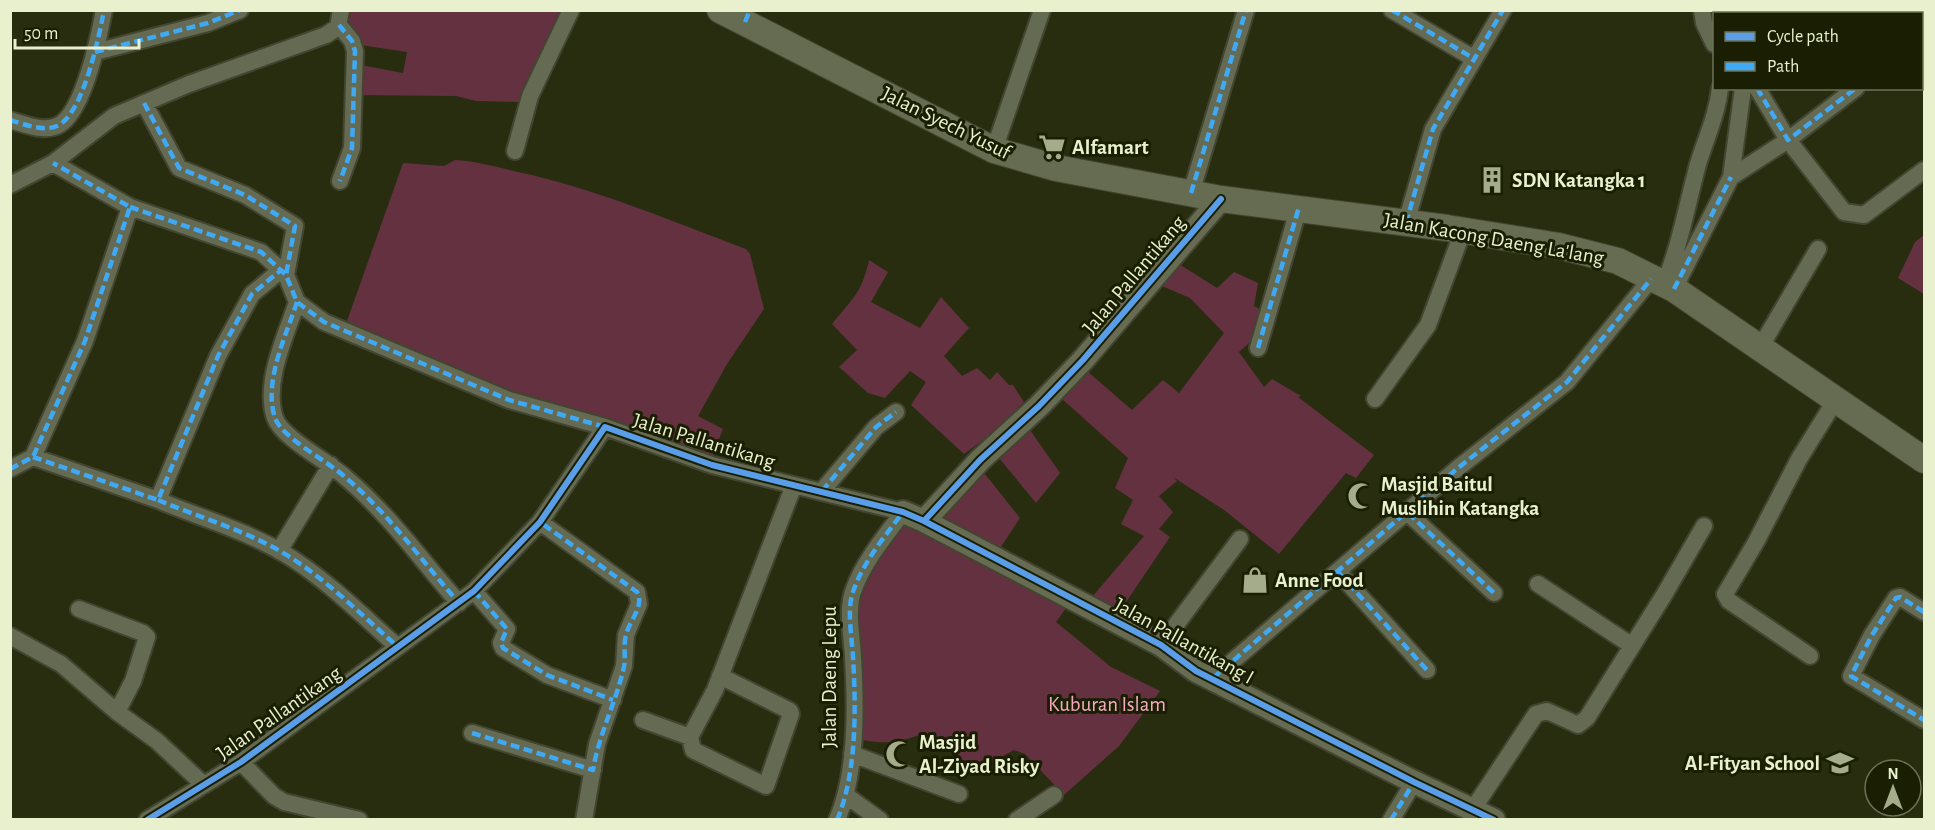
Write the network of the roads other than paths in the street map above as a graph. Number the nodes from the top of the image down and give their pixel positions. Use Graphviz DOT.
graph roads {
  1 [pos="104,10"];
  2 [pos="240,10"];
  3 [pos="572,10"];
  4 [pos="720,10"];
  5 [pos="1042,10"];
  6 [pos="1246,10"];
  7 [pos="1392,10"];
  8 [pos="1503,10"];
  9 [pos="1702,10"];
  10 [pos="747,16"];
  11 [pos="340,18"];
  12 [pos="1713,42"];
  13 [pos="95,52"];
  14 [pos="1473,58"];
  15 [pos="1720,90"];
  16 [pos="1743,90"];
  17 [pos="1757,90"];
  18 [pos="1853,90"];
  19 [pos="144,103"];
  20 [pos="10,120"];
  21 [pos="1788,140"];
  22 [pos="994,150"];
  23 [pos="515,151"];
  24 [pos="53,163"];
  25 [pos="1924,170"];
  26 [pos="1731,177"];
  27 [pos="340,181"];
  28 [pos="10,185"];
  29 [pos="1191,193"];
  30 [pos="1221,198"];
  31 [pos="130,207"];
  32 [pos="1299,207"];
  33 [pos="1406,223"];
  34 [pos="1463,231"];
  35 [pos="1818,249"];
  36 [pos="284,272"];
  37 [pos="1663,284"];
  38 [pos="297,303"];
  39 [pos="1761,346"];
  40 [pos="1258,348"];
  41 [pos="1375,399"];
  42 [pos="1835,401"];
  43 [pos="896,412"];
  44 [pos="605,427"];
  45 [pos="33,457"];
  46 [pos="1924,460"];
  47 [pos="331,465"];
  48 [pos="10,469"];
  49 [pos="794,485"];
  50 [pos="822,491"];
  51 [pos="158,500"];
  52 [pos="903,512"];
  53 [pos="1408,513"];
  54 [pos="924,521"];
  55 [pos="540,522"];
  56 [pos="1704,526"];
  57 [pos="1240,539"];
  58 [pos="279,551"];
  59 [pos="1339,573"];
  60 [pos="1538,584"];
  61 [pos="474,591"];
  62 [pos="1494,593"];
  63 [pos="459,603"];
  64 [pos="79,609"];
  65 [pos="1924,612"];
  66 [pos="10,636"];
  67 [pos="1161,645"];
  68 [pos="1631,645"];
  69 [pos="398,647"];
  70 [pos="1810,656"];
  71 [pos="1427,670"];
  72 [pos="720,676"];
  73 [pos="1213,678"];
  74 [pos="613,700"];
  75 [pos="117,711"];
  76 [pos="643,720"];
  77 [pos="1924,720"];
  78 [pos="472,733"];
  79 [pos="690,737"];
  80 [pos="852,754"];
  81 [pos="241,762"];
  82 [pos="593,770"];
  83 [pos="1414,782"];
  84 [pos="204,785"];
  85 [pos="959,795"];
  86 [pos="1054,795"];
  87 [pos="847,796"];
  88 [pos="1473,809"];
  89 [pos="147,819"];
  90 [pos="359,819"];
  91 [pos="584,819"];
  92 [pos="837,819"];
  93 [pos="880,819"];
  94 [pos="1017,819"];
  95 [pos="1391,819"];
  96 [pos="1494,819"];
  1 -- 13 [label="street"];
  2 -- 13 [label="street"];
  3 -- 23 [label="street"];
  4 -- 10 [label="main road, Jalan Syech Yusuf"];
  5 -- 22 [label="street"];
  6 -- 29 [label="street"];
  7 -- 14 [label="street"];
  8 -- 14 [label="street"];
  9 -- 12 [label="street"];
  10 -- 22 [label="main road, Jalan Syech Yusuf"];
  11 -- 19 [label="street"];
  11 -- 27 [label="street"];
  13 -- 20 [label="street"];
  14 -- 33 [label="street"];
  15 -- 37 [label="street"];
  16 -- 26 [label="street"];
  17 -- 21 [label="street"];
  18 -- 21 [label="street"];
  19 -- 24 [label="street"];
  19 -- 36 [label="street"];
  21 -- 25 [label="street"];
  21 -- 26 [label="street"];
  22 -- 29 [label="main road, Jalan Syech Yusuf"];
  24 -- 28 [label="street"];
  24 -- 31 [label="street"];
  26 -- 37 [label="street"];
  29 -- 30 [label="main road, Jalan Syech Yusuf"];
  30 -- 32 [label="main road, Jalan Kacong Daeng La'lang"];
  30 -- 54 [label="street, Jalan Pallantikang"];
  31 -- 36 [label="street"];
  31 -- 45 [label="street"];
  32 -- 33 [label="main road, Jalan Kacong Daeng La'lang"];
  32 -- 40 [label="street"];
  33 -- 34 [label="main road, Jalan Kacong Daeng La'lang"];
  34 -- 37 [label="main road, Jalan Kacong Daeng La'lang"];
  34 -- 41 [label="street"];
  35 -- 39 [label="street"];
  36 -- 38 [label="street"];
  36 -- 51 [label="street"];
  37 -- 39 [label="main road, Jalan Kacong Daeng La'lang"];
  37 -- 53 [label="street"];
  38 -- 44 [label="street"];
  38 -- 47 [label="street"];
  39 -- 42 [label="main road, Jalan Kacong Daeng La'lang"];
  42 -- 46 [label="main road, Jalan Kacong Daeng La'lang"];
  42 -- 70 [label="street"];
  43 -- 50 [label="street"];
  44 -- 49 [label="street, Jalan Pallantikang"];
  44 -- 55 [label="street, Jalan Pallantikang"];
  45 -- 48 [label="street"];
  45 -- 51 [label="street"];
  47 -- 58 [label="street"];
  47 -- 63 [label="street"];
  49 -- 50 [label="street, Jalan Pallantikang"];
  49 -- 72 [label="street"];
  50 -- 52 [label="street, Jalan Pallantikang"];
  51 -- 58 [label="street"];
  52 -- 54 [label="street, Jalan Pallantikang"];
  52 -- 80 [label="street, Jalan Daeng Lepu"];
  53 -- 59 [label="street"];
  53 -- 62 [label="street"];
  54 -- 67 [label="street, Jalan Pallantikang I"];
  55 -- 61 [label="street, Jalan Pallantikang"];
  55 -- 74 [label="street"];
  56 -- 68 [label="street"];
  57 -- 67 [label="street"];
  58 -- 69 [label="street"];
  59 -- 71 [label="street"];
  59 -- 73 [label="street"];
  60 -- 68 [label="street"];
  61 -- 63 [label="street, Jalan Pallantikang"];
  61 -- 74 [label="street"];
  63 -- 69 [label="street, Jalan Pallantikang"];
  64 -- 75 [label="street"];
  65 -- 77 [label="street"];
  66 -- 75 [label="street"];
  67 -- 73 [label="street, Jalan Pallantikang I"];
  68 -- 88 [label="street"];
  69 -- 81 [label="street, Jalan Pallantikang"];
  72 -- 79 [label="street"];
  72 -- 79 [label="street"];
  73 -- 83 [label="street, Jalan Pallantikang I"];
  74 -- 82 [label="street"];
  75 -- 84 [label="street"];
  76 -- 79 [label="street"];
  78 -- 82 [label="street"];
  80 -- 85 [label="street"];
  80 -- 87 [label="street, Jalan Daeng Lepu"];
  81 -- 84 [label="street, Jalan Pallantikang"];
  81 -- 90 [label="street"];
  82 -- 91 [label="street"];
  83 -- 88 [label="street, Jalan Pallantikang I"];
  83 -- 95 [label="street"];
  84 -- 89 [label="street, Jalan Pallantikang"];
  86 -- 94 [label="street"];
  87 -- 92 [label="street, Jalan Daeng Lepu"];
  87 -- 93 [label="street"];
  88 -- 96 [label="street, Jalan Pallantikang I"];
}
